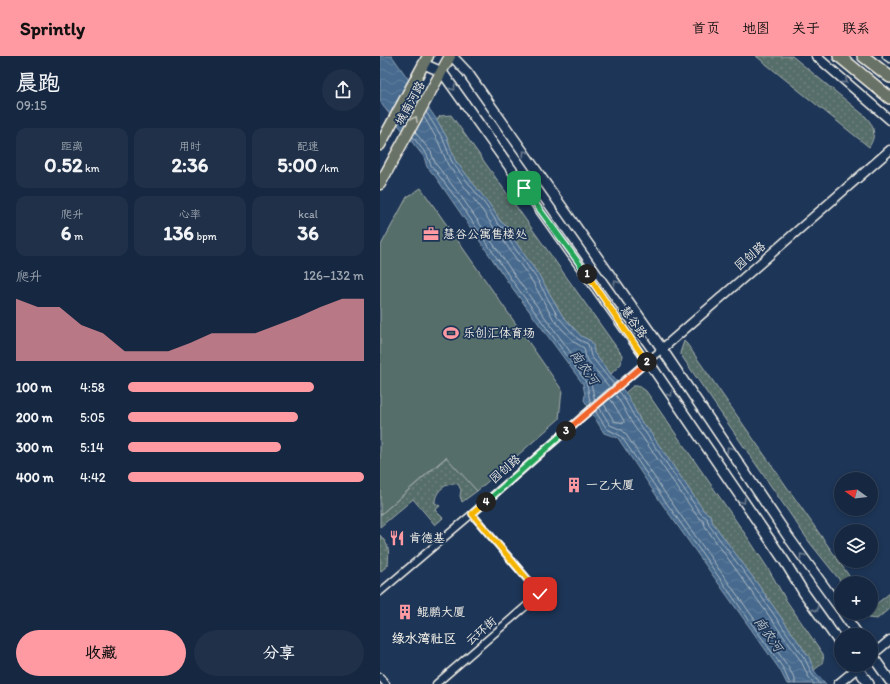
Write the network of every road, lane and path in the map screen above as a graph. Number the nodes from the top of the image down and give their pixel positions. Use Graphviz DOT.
graph roads {
  1 [pos="451,56"];
  2 [pos="816,56"];
  3 [pos="838,56"];
  4 [pos="863,56"];
  5 [pos="887,56"];
  6 [pos="890,58"];
  7 [pos="426,60"];
  8 [pos="442,72"];
  9 [pos="890,77"];
  10 [pos="890,98"];
  11 [pos="890,120"];
  12 [pos="380,144"];
  13 [pos="890,150"];
  14 [pos="380,184"];
  15 [pos="662,349"];
  16 [pos="648,362"];
  17 [pos="472,514"];
  18 [pos="380,592"];
  19 [pos="834,600"];
  20 [pos="834,635"];
  21 [pos="890,640"];
  22 [pos="878,649"];
  23 [pos="878,665"];
  24 [pos="851,672"];
  25 [pos="862,672"];
  26 [pos="380,677"];
  27 [pos="890,681"];
  28 [pos="386,684"];
  29 [pos="436,684"];
  30 [pos="838,684"];
  31 [pos="869,684"];
  1 -- 8 [label="main road, 城南河路"];
  15 -- 1 [label="main road, 慧谷路, one-way"];
  2 -- 11 [label="street, one-way"];
  3 -- 10 [label="highway"];
  4 -- 9 [label="highway"];
  5 -- 6 [label="street"];
  7 -- 8 [label="main road"];
  7 -- 12 [label="main road, 城南河路"];
  14 -- 8 [label="main road, 城南河路, one-way"];
  8 -- 16 [label="main road, 慧谷路, one-way"];
  13 -- 15 [label="street, 园创路"];
  15 -- 16 [label="street, 园创路"];
  19 -- 15 [label="main road, 慧谷路, one-way"];
  16 -- 17 [label="street, 园创路"];
  16 -- 20 [label="main road, 慧谷路, one-way"];
  17 -- 18 [label="street, 园创路"];
  17 -- 29 [label="street, 云环街"];
  21 -- 22 [label="street"];
  23 -- 27 [label="main road"];
  24 -- 30 [label="street"];
  25 -- 31 [label="main road"];
  26 -- 28 [label="street"];
}
